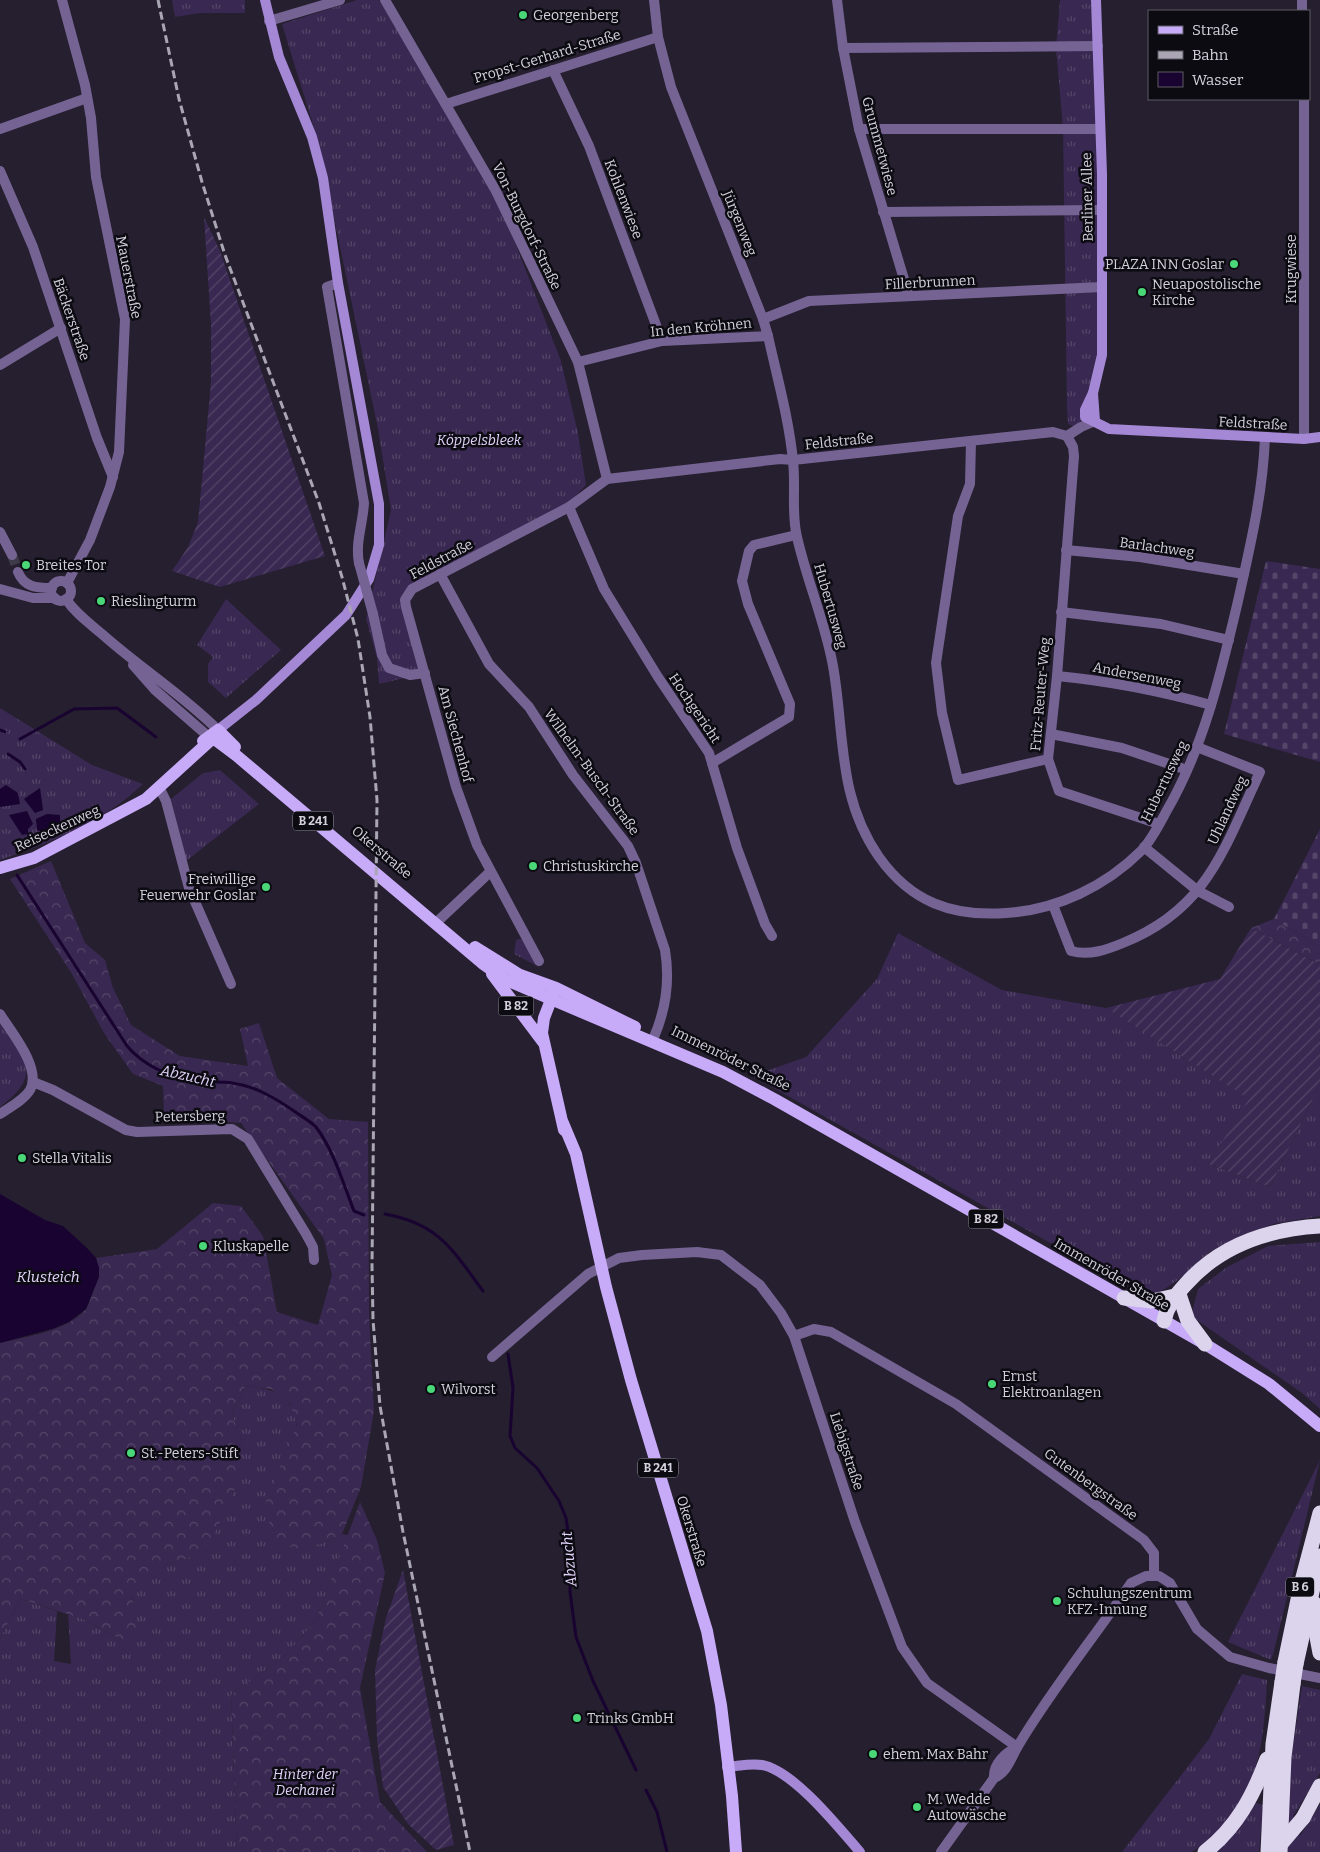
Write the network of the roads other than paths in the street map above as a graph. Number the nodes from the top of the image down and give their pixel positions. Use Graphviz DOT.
graph roads {
  1 [pos="62,0"];
  2 [pos="265,0"];
  3 [pos="340,0"];
  4 [pos="385,0"];
  5 [pos="654,0"];
  6 [pos="837,0"];
  7 [pos="1096,0"];
  8 [pos="269,21"];
  9 [pos="658,37"];
  10 [pos="1098,46"];
  11 [pos="843,48"];
  12 [pos="552,70"];
  13 [pos="87,98"];
  14 [pos="1304,100"];
  15 [pos="446,104"];
  16 [pos="0,129"];
  17 [pos="859,129"];
  18 [pos="1099,129"];
  19 [pos="0,172"];
  20 [pos="1102,210"];
  21 [pos="883,212"];
  22 [pos="338,283"];
  23 [pos="1102,287"];
  24 [pos="909,296"];
  25 [pos="763,319"];
  26 [pos="60,328"];
  27 [pos="768,336"];
  28 [pos="662,341"];
  29 [pos="578,362"];
  30 [pos="0,365"];
  31 [pos="1095,421"];
  32 [pos="1067,436"];
  33 [pos="1320,437"];
  34 [pos="1266,438"];
  35 [pos="1304,439"];
  36 [pos="971,441"];
  37 [pos="1320,443"];
  38 [pos="793,460"];
  39 [pos="113,477"];
  40 [pos="607,479"];
  41 [pos="569,507"];
  42 [pos="796,535"];
  43 [pos="2,537"];
  44 [pos="1066,550"];
  45 [pos="12,556"];
  46 [pos="18,572"];
  47 [pos="440,574"];
  48 [pos="1244,574"];
  49 [pos="67,582"];
  50 [pos="0,589"];
  51 [pos="53,593"];
  52 [pos="66,599"];
  53 [pos="406,600"];
  54 [pos="1061,612"];
  55 [pos="1229,640"];
  56 [pos="425,673"];
  57 [pos="1057,676"];
  58 [pos="1211,705"];
  59 [pos="1051,734"];
  60 [pos="216,735"];
  61 [pos="1197,747"];
  62 [pos="1048,760"];
  63 [pos="712,763"];
  64 [pos="1187,770"];
  65 [pos="159,787"];
  66 [pos="1159,824"];
  67 [pos="1144,847"];
  68 [pos="0,868"];
  69 [pos="490,872"];
  70 [pos="1198,891"];
  71 [pos="413,901"];
  72 [pos="1053,906"];
  73 [pos="1229,906"];
  74 [pos="439,920"];
  75 [pos="772,936"];
  76 [pos="539,961"];
  77 [pos="488,968"];
  78 [pos="231,984"];
  79 [pos="559,989"];
  80 [pos="554,1002"];
  81 [pos="0,1014"];
  82 [pos="654,1037"];
  83 [pos="545,1045"];
  84 [pos="33,1082"];
  85 [pos="0,1114"];
  86 [pos="883,1159"];
  87 [pos="1320,1226"];
  88 [pos="314,1260"];
  89 [pos="601,1265"];
  90 [pos="1180,1293"];
  91 [pos="1124,1298"];
  92 [pos="1164,1321"];
  93 [pos="794,1336"];
  94 [pos="1205,1344"];
  95 [pos="492,1357"];
  96 [pos="1320,1426"];
  97 [pos="1320,1513"];
  98 [pos="1320,1556"];
  99 [pos="1315,1574"];
  100 [pos="1154,1576"];
  101 [pos="1320,1654"];
  102 [pos="1290,1663"];
  103 [pos="1320,1678"];
  104 [pos="1288,1683"];
  105 [pos="1273,1744"];
  106 [pos="1017,1747"];
  107 [pos="728,1769"];
  108 [pos="1320,1786"];
  109 [pos="736,1852"];
  110 [pos="860,1852"];
  111 [pos="941,1852"];
  112 [pos="1205,1852"];
  113 [pos="1268,1852"];
  114 [pos="1274,1852"];
  115 [pos="1280,1852"];
  1 -- 13 [label="street, Mauerstraße"];
  2 -- 8 [label="street"];
  3 -- 8 [label="street"];
  4 -- 15 [label="street, Von-Burgdorf-Straße"];
  5 -- 9 [label="street, Jürgenweg"];
  6 -- 11 [label="street, Grummetwiese"];
  7 -- 10 [label="street, Berliner Allee"];
  8 -- 22 [label="street"];
  9 -- 12 [label="street, Propst-Gerhard-Straße"];
  9 -- 25 [label="street, Jürgenweg"];
  10 -- 11 [label="street"];
  10 -- 18 [label="street, Berliner Allee"];
  11 -- 17 [label="street, Grummetwiese"];
  12 -- 15 [label="street, Propst-Gerhard-Straße"];
  12 -- 28 [label="street, Kohlenwiese"];
  13 -- 16 [label="street"];
  13 -- 39 [label="street, Mauerstraße"];
  14 -- 35 [label="street, Krugwiese"];
  15 -- 29 [label="street, Von-Burgdorf-Straße"];
  17 -- 18 [label="street"];
  17 -- 21 [label="street, Grummetwiese"];
  18 -- 20 [label="street, Berliner Allee"];
  19 -- 26 [label="street, Bäckerstraße"];
  20 -- 21 [label="street"];
  20 -- 23 [label="street, Berliner Allee"];
  21 -- 24 [label="street, Grummetwiese"];
  22 -- 56 [label="street, bridge"];
  22 -- 60 [label="street"];
  23 -- 24 [label="street, Fillerbrunnen"];
  23 -- 31 [label="street, Berliner Allee"];
  24 -- 25 [label="street, Fillerbrunnen"];
  25 -- 27 [label="street, Jürgenweg"];
  26 -- 30 [label="street"];
  26 -- 39 [label="street, Bäckerstraße"];
  27 -- 28 [label="street, In den Kröhnen"];
  27 -- 38 [label="street, Jürgenweg"];
  28 -- 29 [label="street, In den Kröhnen"];
  29 -- 40 [label="street, Von-Burgdorf-Straße"];
  31 -- 32 [label="street"];
  31 -- 34 [label="street, Feldstraße"];
  32 -- 36 [label="street, Feldstraße"];
  32 -- 44 [label="street, Fritz-Reuter-Weg"];
  33 -- 35 [label="street, Feldstraße"];
  34 -- 35 [label="street, Feldstraße"];
  34 -- 48 [label="street, Hubertusweg"];
  35 -- 37 [label="street, Feldstraße"];
  36 -- 38 [label="street, Feldstraße"];
  36 -- 62 [label="street, Fritz-Reuter-Weg"];
  38 -- 40 [label="street, Feldstraße"];
  38 -- 42 [label="street, Hubertusweg"];
  39 -- 49 [label="street, Mauerstraße"];
  40 -- 41 [label="street, Feldstraße"];
  41 -- 47 [label="street, Feldstraße"];
  41 -- 63 [label="street, Hochgericht"];
  42 -- 63 [label="street"];
  42 -- 72 [label="street, Hubertusweg"];
  43 -- 45 [label="street"];
  44 -- 48 [label="street, Barlachweg"];
  44 -- 54 [label="street, Fritz-Reuter-Weg"];
  46 -- 51 [label="street"];
  47 -- 53 [label="street, Feldstraße"];
  47 -- 82 [label="street, Wilhelm-Busch-Straße"];
  48 -- 55 [label="street, Hubertusweg"];
  49 -- 51 [label="street"];
  49 -- 52 [label="street"];
  50 -- 51 [label="street"];
  51 -- 52 [label="street"];
  52 -- 60 [label="street, Okerstraße"];
  53 -- 56 [label="street, Am Siechenhof"];
  54 -- 55 [label="street"];
  54 -- 57 [label="street, Fritz-Reuter-Weg"];
  55 -- 58 [label="street, Hubertusweg"];
  56 -- 69 [label="street, Am Siechenhof"];
  57 -- 58 [label="street, Andersenweg"];
  57 -- 59 [label="street, Fritz-Reuter-Weg"];
  58 -- 61 [label="street, Hubertusweg"];
  59 -- 62 [label="street, Fritz-Reuter-Weg"];
  59 -- 64 [label="street"];
  60 -- 65 [label="main road, Reiseckenweg"];
  60 -- 71 [label="main road, Okerstraße / B 241"];
  61 -- 64 [label="street, Hubertusweg"];
  61 -- 70 [label="street, Uhlandweg"];
  62 -- 66 [label="street"];
  63 -- 75 [label="street, Hochgericht"];
  64 -- 66 [label="street, Hubertusweg"];
  65 -- 68 [label="main road, Reiseckenweg"];
  65 -- 78 [label="street"];
  66 -- 67 [label="street, Hubertusweg"];
  67 -- 70 [label="street"];
  67 -- 72 [label="street, Hubertusweg"];
  69 -- 74 [label="street"];
  69 -- 76 [label="street, Am Siechenhof"];
  70 -- 72 [label="street, Uhlandweg"];
  70 -- 73 [label="street"];
  71 -- 74 [label="main road, Okerstraße / B 82"];
  71 -- 77 [label="main road, Okerstraße / B 82"];
  74 -- 79 [label="main road, Okerstraße / B 82"];
  77 -- 80 [label="main road, B 82"];
  77 -- 83 [label="main road, B 82"];
  79 -- 80 [label="main road, B 82"];
  79 -- 82 [label="main road, Immenröder Straße / B 82"];
  80 -- 83 [label="main road, Okerstraße / B 82"];
  80 -- 86 [label="main road, Immenröder Straße / B 82"];
  81 -- 84 [label="street"];
  82 -- 86 [label="main road, Immenröder Straße / B 82"];
  83 -- 89 [label="main road, Okerstraße / B 82"];
  84 -- 85 [label="street"];
  84 -- 88 [label="street, Petersberg"];
  86 -- 91 [label="main road, Immenröder Straße / B 82"];
  87 -- 90 [label="highway"];
  89 -- 93 [label="street, Liebigstraße"];
  89 -- 95 [label="street, Liebigstraße"];
  89 -- 107 [label="main road, Okerstraße / B 241"];
  90 -- 91 [label="highway"];
  90 -- 92 [label="highway"];
  90 -- 94 [label="highway"];
  91 -- 92 [label="main road, Immenröder Straße / B 82"];
  92 -- 94 [label="main road, Immenröder Straße / B 82"];
  93 -- 100 [label="street, Gutenbergstraße"];
  93 -- 106 [label="street, Liebigstraße"];
  94 -- 96 [label="main road, Immenröder Straße / B 82"];
  97 -- 102 [label="highway, B 6"];
  98 -- 99 [label="highway, B 6"];
  99 -- 101 [label="highway"];
  99 -- 102 [label="highway, B 6"];
  100 -- 103 [label="street"];
  100 -- 106 [label="street"];
  102 -- 104 [label="highway, B 6, bridge"];
  104 -- 105 [label="highway, B 6"];
  104 -- 115 [label="highway, B 6"];
  105 -- 112 [label="highway"];
  105 -- 113 [label="highway, B 6"];
  106 -- 111 [label="street"];
  107 -- 109 [label="main road, B 241"];
  107 -- 110 [label="street"];
  108 -- 114 [label="highway, bridge"];
}
